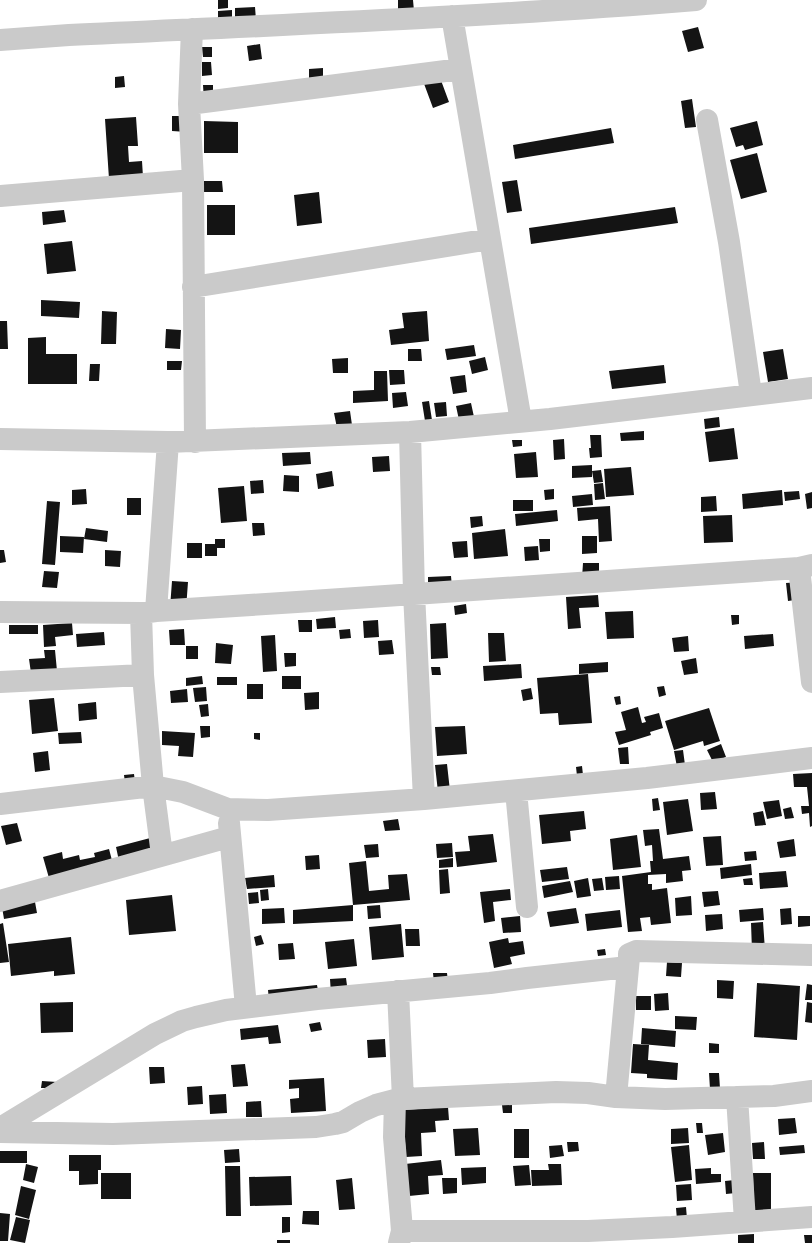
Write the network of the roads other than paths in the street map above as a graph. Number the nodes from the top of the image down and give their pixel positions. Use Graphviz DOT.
graph roads {
  1 [pos="696,0"];
  2 [pos="438,11"];
  3 [pos="192,29"];
  4 [pos="0,40"];
  5 [pos="461,69"];
  6 [pos="190,104"];
  7 [pos="707,120"];
  8 [pos="193,180"];
  9 [pos="0,196"];
  10 [pos="490,239"];
  11 [pos="193,287"];
  12 [pos="812,388"];
  13 [pos="751,394"];
  14 [pos="521,421"];
  15 [pos="410,432"];
  16 [pos="0,439"];
  17 [pos="168,442"];
  18 [pos="195,442"];
  19 [pos="806,566"];
  20 [pos="414,593"];
  21 [pos="0,612"];
  22 [pos="148,612"];
  23 [pos="143,675"];
  24 [pos="0,682"];
  25 [pos="812,682"];
  26 [pos="812,758"];
  27 [pos="153,786"];
  28 [pos="516,791"];
  29 [pos="424,799"];
  30 [pos="0,804"];
  31 [pos="228,809"];
  32 [pos="230,838"];
  33 [pos="162,855"];
  34 [pos="0,901"];
  35 [pos="527,907"];
  36 [pos="812,955"];
  37 [pos="628,967"];
  38 [pos="398,991"];
  39 [pos="246,1007"];
  40 [pos="812,1091"];
  41 [pos="616,1097"];
  42 [pos="737,1097"];
  43 [pos="399,1099"];
  44 [pos="0,1128"];
  45 [pos="0,1132"];
  46 [pos="812,1217"];
  47 [pos="745,1222"];
  48 [pos="400,1237"];
  1 -- 2 [label="street"];
  2 -- 3 [label="street"];
  2 -- 5 [label="street"];
  3 -- 4 [label="street"];
  3 -- 6 [label="street"];
  5 -- 6 [label="street"];
  5 -- 10 [label="street"];
  6 -- 8 [label="street"];
  7 -- 13 [label="street"];
  8 -- 9 [label="street"];
  8 -- 11 [label="street"];
  10 -- 11 [label="street"];
  10 -- 14 [label="street"];
  11 -- 18 [label="street"];
  12 -- 13 [label="street"];
  13 -- 14 [label="street"];
  14 -- 15 [label="street"];
  15 -- 18 [label="street"];
  15 -- 20 [label="street"];
  16 -- 17 [label="street"];
  17 -- 18 [label="street"];
  17 -- 22 [label="street"];
  19 -- 20 [label="street"];
  19 -- 25 [label="street"];
  20 -- 22 [label="street"];
  20 -- 29 [label="street"];
  21 -- 22 [label="street"];
  22 -- 23 [label="street"];
  23 -- 24 [label="street"];
  23 -- 27 [label="street"];
  26 -- 28 [label="street"];
  27 -- 30 [label="street"];
  27 -- 31 [label="street"];
  27 -- 33 [label="street"];
  28 -- 29 [label="street"];
  28 -- 35 [label="street"];
  29 -- 31 [label="street"];
  31 -- 32 [label="street"];
  32 -- 33 [label="street"];
  32 -- 39 [label="street"];
  33 -- 34 [label="street"];
  36 -- 37 [label="street"];
  37 -- 38 [label="street"];
  37 -- 41 [label="street"];
  38 -- 39 [label="street"];
  38 -- 43 [label="street"];
  39 -- 44 [label="street"];
  40 -- 42 [label="street"];
  41 -- 42 [label="street"];
  41 -- 43 [label="street"];
  42 -- 47 [label="street"];
  43 -- 45 [label="street"];
  43 -- 48 [label="street"];
  46 -- 47 [label="street"];
  47 -- 48 [label="street"];
}
